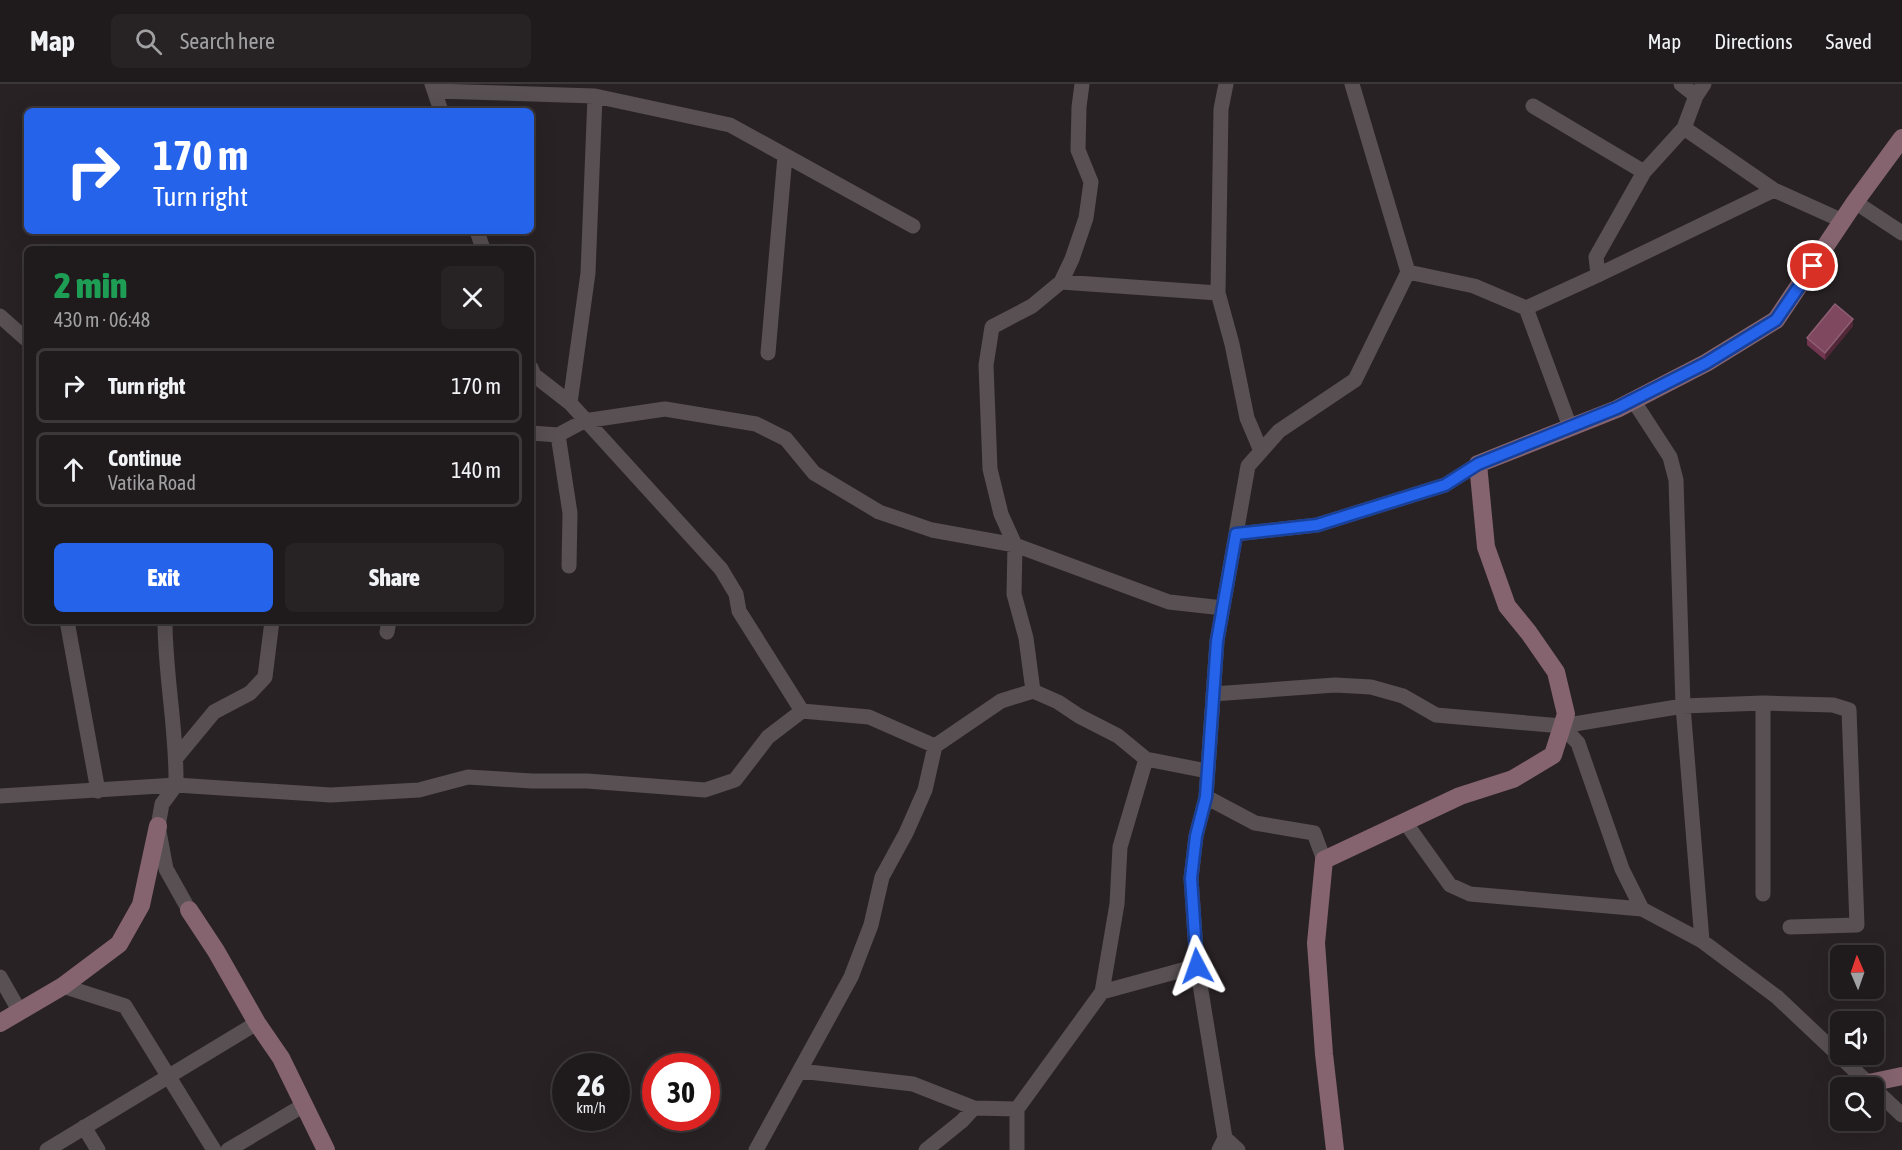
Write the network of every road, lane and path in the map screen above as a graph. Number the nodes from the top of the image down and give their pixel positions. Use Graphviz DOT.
graph roads {
  1 [pos="1082,84"];
  2 [pos="1226,84"];
  3 [pos="1352,84"];
  4 [pos="1681,84"];
  5 [pos="434,87"];
  6 [pos="1700,90"];
  7 [pos="595,96"];
  8 [pos="1533,106"];
  9 [pos="440,108"];
  10 [pos="1684,128"];
  11 [pos="1902,138"];
  12 [pos="785,156"];
  13 [pos="1644,172"];
  14 [pos="1774,190"];
  15 [pos="1855,202"];
  16 [pos="1843,221"];
  17 [pos="913,226"];
  18 [pos="1902,233"];
  19 [pos="1408,272"];
  20 [pos="1598,275"];
  21 [pos="1061,282"];
  22 [pos="1218,293"];
  23 [pos="1526,308"];
  24 [pos="0,316"];
  25 [pos="24,337"];
  26 [pos="768,353"];
  27 [pos="534,375"];
  28 [pos="1633,400"];
  29 [pos="570,403"];
  30 [pos="584,421"];
  31 [pos="1570,427"];
  32 [pos="534,433"];
  33 [pos="558,435"];
  34 [pos="1262,451"];
  35 [pos="1478,464"];
  36 [pos="1236,534"];
  37 [pos="1015,545"];
  38 [pos="569,566"];
  39 [pos="1223,608"];
  40 [pos="68,624"];
  41 [pos="165,624"];
  42 [pos="272,624"];
  43 [pos="1033,691"];
  44 [pos="1213,694"];
  45 [pos="1763,703"];
  46 [pos="1683,706"];
  47 [pos="802,711"];
  48 [pos="1562,726"];
  49 [pos="935,746"];
  50 [pos="176,758"];
  51 [pos="1146,759"];
  52 [pos="1208,771"];
  53 [pos="176,785"];
  54 [pos="98,790"];
  55 [pos="0,796"];
  56 [pos="1206,797"];
  57 [pos="1405,822"];
  58 [pos="158,826"];
  59 [pos="1324,860"];
  60 [pos="1763,894"];
  61 [pos="1642,909"];
  62 [pos="189,910"];
  63 [pos="1790,927"];
  64 [pos="1702,940"];
  65 [pos="1197,966"];
  66 [pos="0,977"];
  67 [pos="63,986"];
  68 [pos="1102,992"];
  69 [pos="20,1012"];
  70 [pos="0,1023"];
  71 [pos="257,1023"];
  72 [pos="800,1071"];
  73 [pos="168,1075"];
  74 [pos="1902,1076"];
  75 [pos="1863,1077"];
  76 [pos="1884,1080"];
  77 [pos="1884,1098"];
  78 [pos="304,1105"];
  79 [pos="974,1108"];
  80 [pos="1017,1109"];
  81 [pos="1902,1115"];
  82 [pos="84,1127"];
  83 [pos="1222,1144"];
  84 [pos="47,1150"];
  85 [pos="98,1150"];
  86 [pos="214,1150"];
  87 [pos="228,1150"];
  88 [pos="326,1150"];
  89 [pos="756,1150"];
  90 [pos="926,1150"];
  91 [pos="1017,1150"];
  92 [pos="1238,1150"];
  93 [pos="1335,1150"];
  1 -- 21 [label="street"];
  2 -- 22 [label="street"];
  3 -- 19 [label="street"];
  4 -- 6 [label="street"];
  5 -- 7 [label="street"];
  5 -- 9 [label="street"];
  6 -- 10 [label="street"];
  7 -- 12 [label="street"];
  7 -- 29 [label="street"];
  8 -- 13 [label="street"];
  10 -- 13 [label="street"];
  10 -- 14 [label="street"];
  11 -- 15 [label="street"];
  12 -- 17 [label="street"];
  12 -- 26 [label="street"];
  13 -- 20 [label="street"];
  14 -- 16 [label="street"];
  14 -- 20 [label="street"];
  15 -- 16 [label="street"];
  15 -- 18 [label="street"];
  16 -- 28 [label="street"];
  19 -- 23 [label="street"];
  19 -- 34 [label="street"];
  20 -- 23 [label="street"];
  21 -- 22 [label="street"];
  21 -- 37 [label="street"];
  22 -- 34 [label="street"];
  23 -- 31 [label="street"];
  24 -- 25 [label="street"];
  27 -- 29 [label="street"];
  28 -- 31 [label="street"];
  28 -- 46 [label="street"];
  29 -- 30 [label="street"];
  30 -- 33 [label="street"];
  30 -- 37 [label="street"];
  30 -- 47 [label="street"];
  31 -- 35 [label="street"];
  32 -- 33 [label="street"];
  33 -- 38 [label="street"];
  34 -- 36 [label="street"];
  35 -- 36 [label="street"];
  35 -- 48 [label="street"];
  36 -- 39 [label="street"];
  37 -- 39 [label="street"];
  37 -- 43 [label="street"];
  39 -- 44 [label="street"];
  40 -- 54 [label="street"];
  41 -- 50 [label="street"];
  42 -- 50 [label="street"];
  43 -- 49 [label="street"];
  43 -- 51 [label="street"];
  44 -- 48 [label="street"];
  44 -- 52 [label="street"];
  45 -- 46 [label="street"];
  45 -- 60 [label="street"];
  45 -- 63 [label="street"];
  46 -- 48 [label="street"];
  46 -- 64 [label="street"];
  47 -- 49 [label="street"];
  47 -- 53 [label="street"];
  48 -- 57 [label="street"];
  48 -- 61 [label="street"];
  49 -- 72 [label="street"];
  50 -- 53 [label="street"];
  51 -- 52 [label="street"];
  51 -- 68 [label="street"];
  52 -- 56 [label="street"];
  53 -- 54 [label="street"];
  53 -- 58 [label="street"];
  54 -- 55 [label="street"];
  56 -- 59 [label="street"];
  56 -- 65 [label="street"];
  57 -- 59 [label="street"];
  57 -- 61 [label="street"];
  58 -- 62 [label="street"];
  58 -- 67 [label="street"];
  59 -- 93 [label="street"];
  61 -- 64 [label="street"];
  62 -- 71 [label="street"];
  64 -- 75 [label="street"];
  65 -- 68 [label="street"];
  65 -- 83 [label="street"];
  66 -- 69 [label="street"];
  67 -- 69 [label="street"];
  67 -- 73 [label="street"];
  68 -- 80 [label="street"];
  69 -- 70 [label="street"];
  71 -- 73 [label="street"];
  71 -- 78 [label="street"];
  72 -- 79 [label="street"];
  72 -- 89 [label="street"];
  73 -- 82 [label="street"];
  73 -- 86 [label="street"];
  74 -- 76 [label="street"];
  77 -- 81 [label="street"];
  78 -- 87 [label="street"];
  78 -- 88 [label="street"];
  79 -- 80 [label="street"];
  79 -- 90 [label="street"];
  80 -- 91 [label="street"];
  82 -- 84 [label="street"];
  82 -- 85 [label="street"];
  83 -- 92 [label="street"];
}
